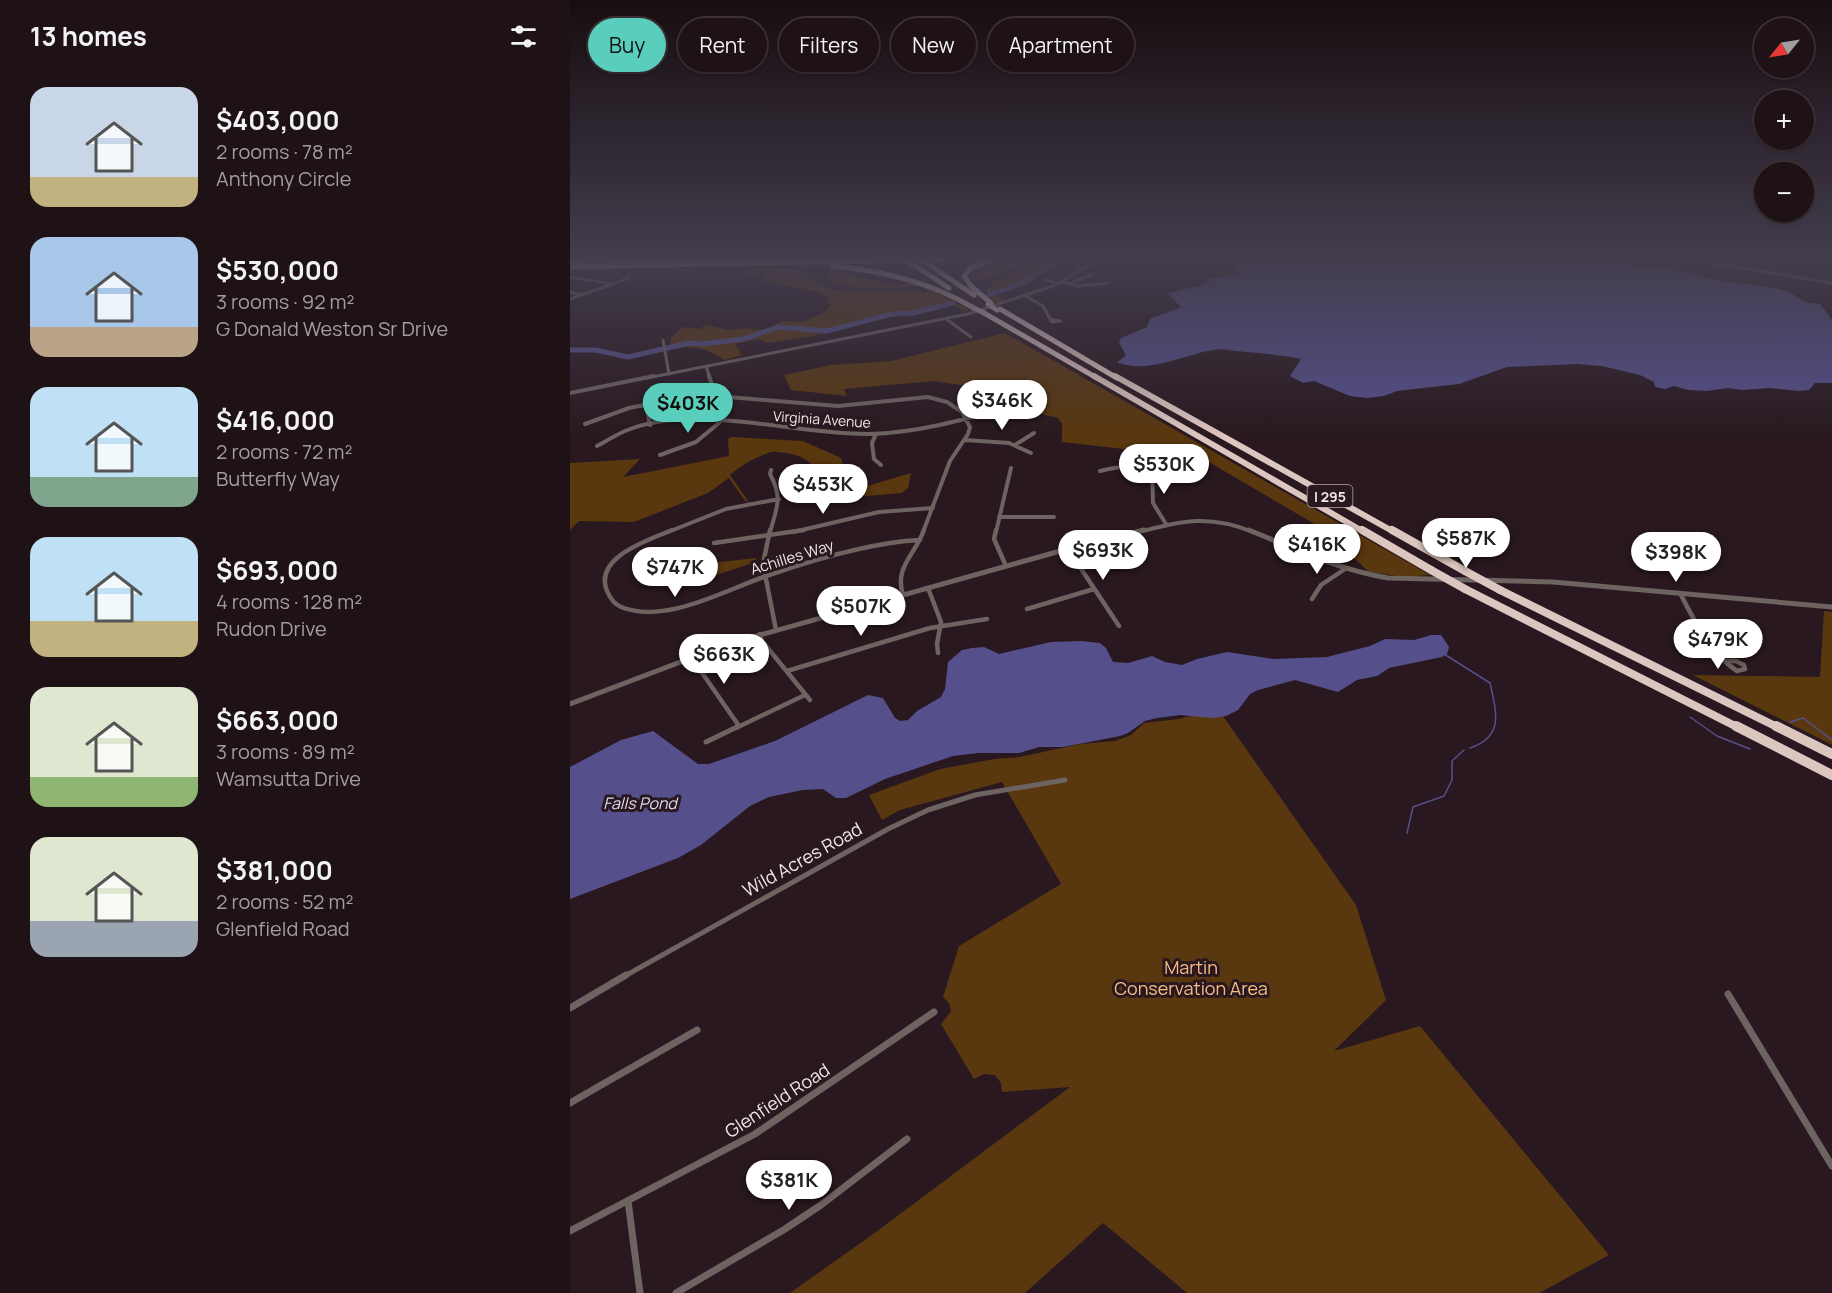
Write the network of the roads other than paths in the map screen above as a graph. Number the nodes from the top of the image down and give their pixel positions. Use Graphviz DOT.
graph roads {
  1 [pos="955,316"];
  2 [pos="990,316"];
  3 [pos="1010,316"];
  4 [pos="946,319"];
  5 [pos="971,337"];
  6 [pos="663,342"];
  7 [pos="706,366"];
  8 [pos="669,374"];
  9 [pos="714,391"];
  10 [pos="570,393"];
  11 [pos="646,405"];
  12 [pos="1012,406"];
  13 [pos="966,418"];
  14 [pos="720,422"];
  15 [pos="585,424"];
  16 [pos="650,424"];
  17 [pos="1034,433"];
  18 [pos="876,434"];
  19 [pos="965,440"];
  20 [pos="1015,445"];
  21 [pos="597,446"];
  22 [pos="1031,453"];
  23 [pos="660,454"];
  24 [pos="881,465"];
  25 [pos="1152,466"];
  26 [pos="1011,468"];
  27 [pos="771,470"];
  28 [pos="1100,471"];
  29 [pos="1191,477"];
  30 [pos="779,499"];
  31 [pos="933,508"];
  32 [pos="999,517"];
  33 [pos="1054,517"];
  34 [pos="1166,524"];
  35 [pos="770,534"];
  36 [pos="920,540"];
  37 [pos="714,543"];
  38 [pos="1068,549"];
  39 [pos="1006,566"];
  40 [pos="1345,569"];
  41 [pos="764,576"];
  42 [pos="928,588"];
  43 [pos="1094,589"];
  44 [pos="835,595"];
  45 [pos="903,595"];
  46 [pos="1681,595"];
  47 [pos="1312,599"];
  48 [pos="1832,607"];
  49 [pos="1027,609"];
  50 [pos="841,612"];
  51 [pos="987,619"];
  52 [pos="941,625"];
  53 [pos="1119,626"];
  54 [pos="776,630"];
  55 [pos="760,634"];
  56 [pos="938,653"];
  57 [pos="690,657"];
  58 [pos="1726,661"];
  59 [pos="787,671"];
  60 [pos="805,694"];
  61 [pos="810,700"];
  62 [pos="570,704"];
  63 [pos="739,726"];
  64 [pos="706,742"];
  65 [pos="1832,754"];
  66 [pos="1832,775"];
  67 [pos="1065,780"];
  68 [pos="1728,994"];
  69 [pos="570,1008"];
  70 [pos="934,1012"];
  71 [pos="697,1030"];
  72 [pos="570,1103"];
  73 [pos="907,1139"];
  74 [pos="1832,1166"];
  75 [pos="628,1201"];
  76 [pos="570,1231"];
  77 [pos="640,1293"];
  78 [pos="676,1293"];
  1 -- 4 [label="street"];
  2 -- 66 [label="highway, I 295, bridge"];
  3 -- 65 [label="highway, I 295, bridge"];
  4 -- 5 [label="street"];
  4 -- 7 [label="street"];
  6 -- 8 [label="street"];
  7 -- 8 [label="street"];
  7 -- 9 [label="street"];
  8 -- 10 [label="street"];
  9 -- 11 [label="street"];
  9 -- 13 [label="street"];
  11 -- 15 [label="street"];
  11 -- 16 [label="street"];
  12 -- 13 [label="street, Virginia Avenue"];
  13 -- 18 [label="street, Virginia Avenue"];
  13 -- 19 [label="street"];
  14 -- 16 [label="street, Virginia Avenue"];
  14 -- 18 [label="street, Virginia Avenue"];
  14 -- 23 [label="street"];
  16 -- 21 [label="street, Virginia Avenue"];
  17 -- 20 [label="street"];
  18 -- 24 [label="street"];
  19 -- 20 [label="street"];
  19 -- 31 [label="street"];
  20 -- 22 [label="street"];
  25 -- 28 [label="street"];
  25 -- 29 [label="street"];
  25 -- 34 [label="street"];
  26 -- 32 [label="street"];
  27 -- 30 [label="street"];
  30 -- 35 [label="street"];
  30 -- 41 [label="street, Achilles Way"];
  31 -- 35 [label="street"];
  31 -- 36 [label="street"];
  32 -- 33 [label="street"];
  32 -- 39 [label="street"];
  34 -- 38 [label="street"];
  34 -- 40 [label="street"];
  35 -- 37 [label="street"];
  35 -- 41 [label="street"];
  36 -- 41 [label="street, Achilles Way"];
  36 -- 45 [label="street"];
  38 -- 39 [label="street"];
  38 -- 43 [label="street"];
  39 -- 42 [label="street"];
  40 -- 46 [label="street"];
  40 -- 47 [label="street"];
  41 -- 54 [label="street"];
  42 -- 45 [label="street"];
  42 -- 52 [label="street"];
  43 -- 49 [label="street"];
  43 -- 53 [label="street"];
  44 -- 50 [label="street"];
  45 -- 50 [label="street"];
  46 -- 48 [label="street"];
  46 -- 58 [label="street"];
  50 -- 54 [label="street"];
  51 -- 52 [label="street"];
  52 -- 56 [label="street"];
  52 -- 59 [label="street"];
  54 -- 55 [label="street"];
  55 -- 57 [label="street"];
  55 -- 59 [label="street"];
  57 -- 62 [label="street"];
  57 -- 63 [label="street"];
  59 -- 60 [label="street"];
  60 -- 61 [label="street"];
  60 -- 63 [label="street"];
  63 -- 64 [label="street"];
  67 -- 69 [label="street, Wild Acres Road"];
  68 -- 74 [label="street"];
  70 -- 75 [label="street, Glenfield Road"];
  71 -- 72 [label="street"];
  73 -- 78 [label="street"];
  75 -- 76 [label="street, Glenfield Road"];
  75 -- 77 [label="street"];
}
